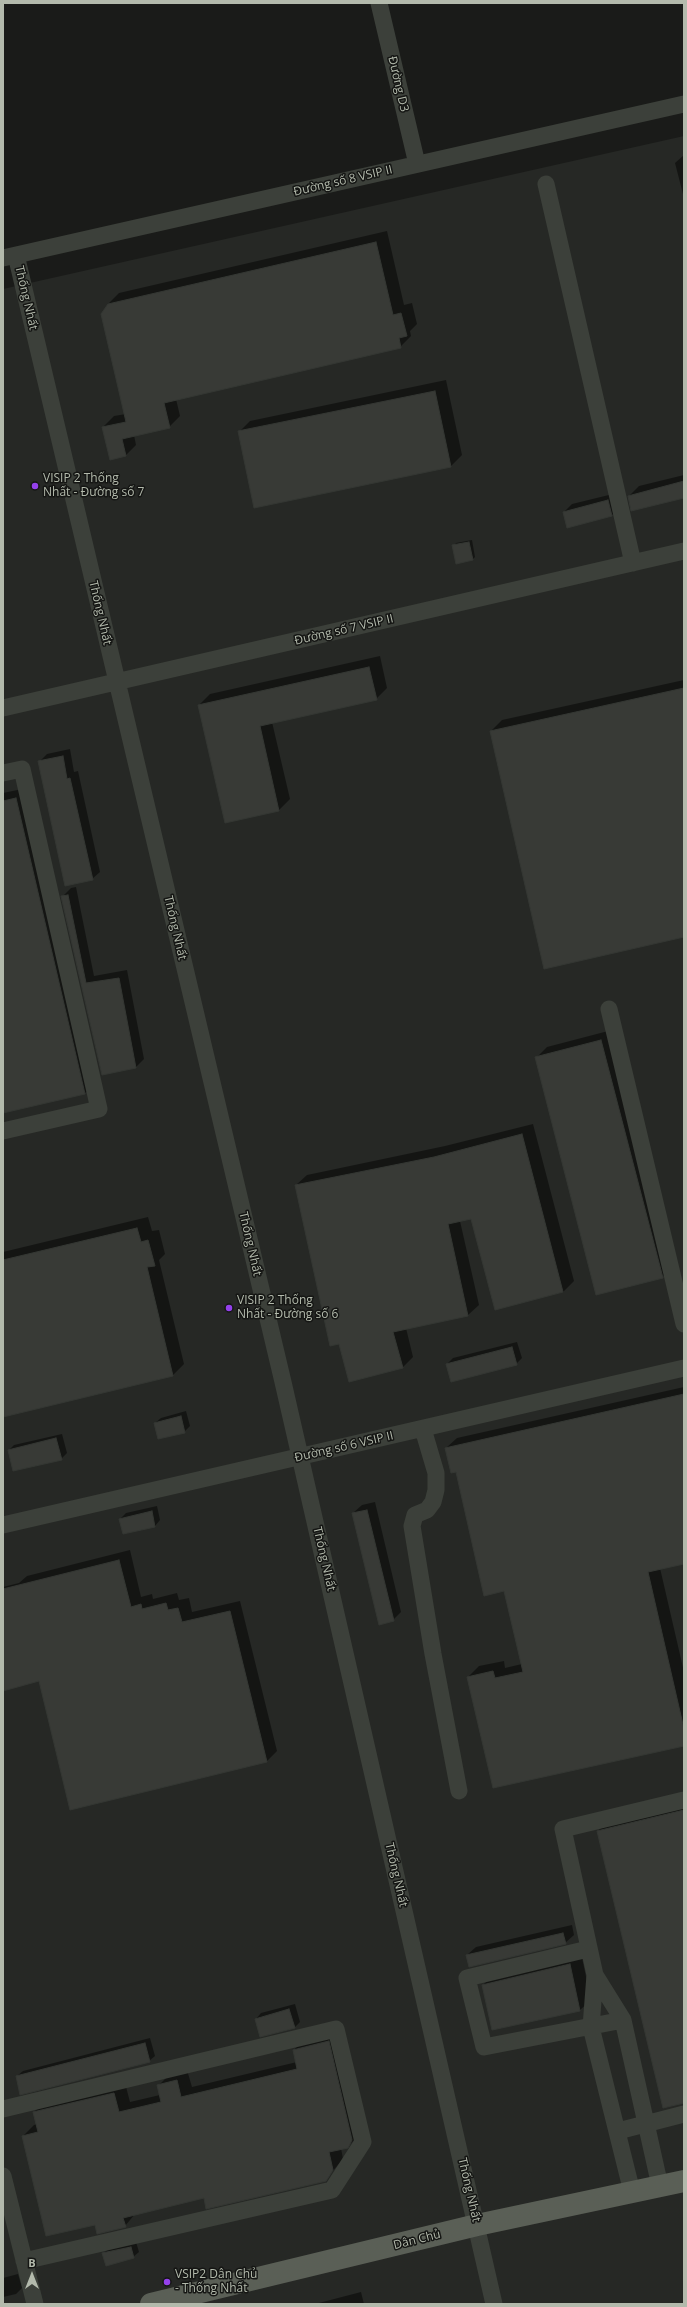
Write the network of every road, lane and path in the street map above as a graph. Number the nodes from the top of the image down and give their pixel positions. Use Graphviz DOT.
graph roads {
  1 [pos="379,3"];
  2 [pos="684,104"];
  3 [pos="417,164"];
  4 [pos="546,184"];
  5 [pos="10,256"];
  6 [pos="684,551"];
  7 [pos="634,563"];
  8 [pos="116,683"];
  9 [pos="3,708"];
  10 [pos="3,773"];
  11 [pos="609,1009"];
  12 [pos="3,1131"];
  13 [pos="684,1324"];
  14 [pos="684,1368"];
  15 [pos="423,1429"];
  16 [pos="300,1458"];
  17 [pos="3,1525"];
  18 [pos="459,1791"];
  19 [pos="684,1800"];
  20 [pos="588,1949"];
  21 [pos="595,1975"];
  22 [pos="623,2020"];
  23 [pos="591,2027"];
  24 [pos="3,2109"];
  25 [pos="684,2114"];
  26 [pos="647,2122"];
  27 [pos="618,2130"];
  28 [pos="3,2176"];
  29 [pos="684,2181"];
  30 [pos="660,2186"];
  31 [pos="632,2192"];
  32 [pos="478,2225"];
  33 [pos="24,2261"];
  34 [pos="35,2304"];
  35 [pos="151,2304"];
  36 [pos="494,2304"];
  1 -- 3 [label="street, Đường D3"];
  2 -- 3 [label="street, Đường số 8 VSIP II"];
  3 -- 5 [label="street, Đường số 8 VSIP II"];
  4 -- 7 [label="street"];
  5 -- 8 [label="street, Thống Nhất"];
  6 -- 7 [label="street, Đường số 7 VSIP II"];
  7 -- 8 [label="street, Đường số 7 VSIP II"];
  8 -- 9 [label="street, Đường số 7 VSIP II"];
  8 -- 16 [label="street, Thống Nhất"];
  10 -- 12 [label="street"];
  11 -- 13 [label="street"];
  14 -- 15 [label="street, Đường số 6 VSIP II"];
  15 -- 16 [label="street, Đường số 6 VSIP II"];
  15 -- 18 [label="street"];
  16 -- 17 [label="street, Đường số 6 VSIP II"];
  16 -- 32 [label="street, Thống Nhất"];
  19 -- 20 [label="street"];
  20 -- 21 [label="street"];
  20 -- 23 [label="street"];
  21 -- 22 [label="street"];
  21 -- 23 [label="street"];
  22 -- 23 [label="street"];
  22 -- 26 [label="street"];
  23 -- 27 [label="street"];
  24 -- 33 [label="street"];
  25 -- 26 [label="street"];
  26 -- 27 [label="street"];
  26 -- 30 [label="street"];
  27 -- 31 [label="street"];
  28 -- 33 [label="street"];
  29 -- 30 [label="main road, Dân Chủ"];
  30 -- 31 [label="main road, Dân Chủ"];
  31 -- 32 [label="main road, Dân Chủ"];
  32 -- 35 [label="main road, Dân Chủ"];
  32 -- 36 [label="street, Thống Nhất"];
  33 -- 34 [label="street"];
}
